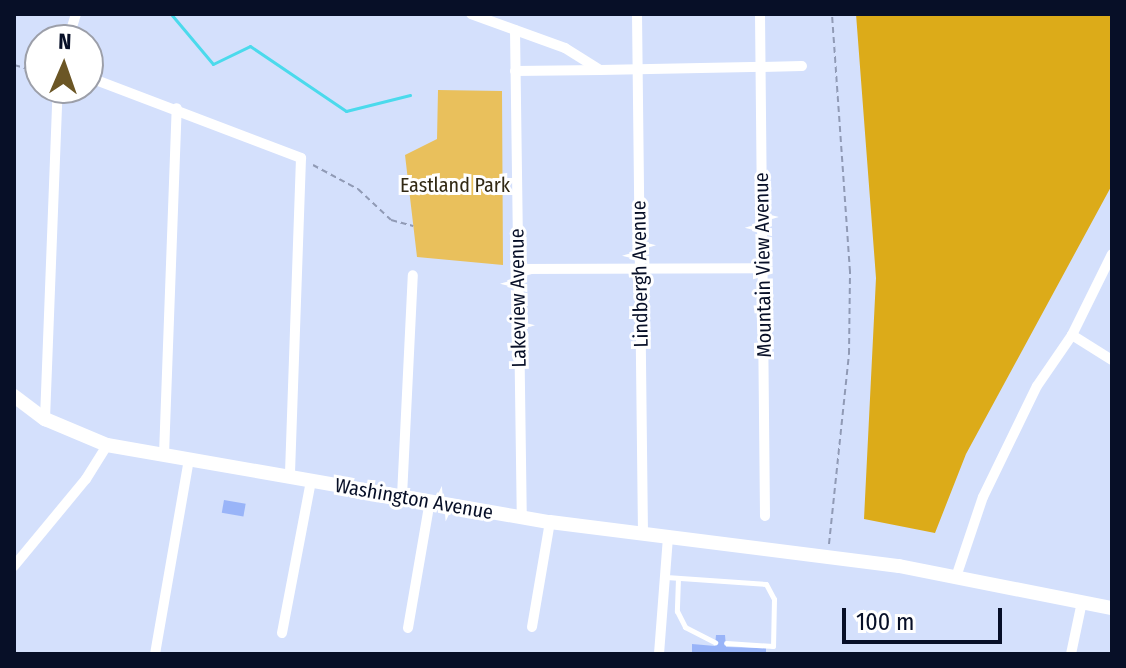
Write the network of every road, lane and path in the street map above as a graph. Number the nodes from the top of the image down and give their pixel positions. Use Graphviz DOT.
graph roads {
  1 [pos="471,14"];
  2 [pos="637,14"];
  3 [pos="760,14"];
  4 [pos="832,14"];
  5 [pos="515,30"];
  6 [pos="802,66"];
  7 [pos="638,68"];
  8 [pos="760,68"];
  9 [pos="600,70"];
  10 [pos="515,71"];
  11 [pos="104,83"];
  12 [pos="57,104"];
  13 [pos="177,108"];
  14 [pos="301,158"];
  15 [pos="413,226"];
  16 [pos="1112,254"];
  17 [pos="640,268"];
  18 [pos="763,268"];
  19 [pos="517,269"];
  20 [pos="413,275"];
  21 [pos="1072,335"];
  22 [pos="1112,360"];
  23 [pos="14,396"];
  24 [pos="45,419"];
  25 [pos="107,445"];
  26 [pos="164,455"];
  27 [pos="189,460"];
  28 [pos="290,477"];
  29 [pos="311,481"];
  30 [pos="402,496"];
  31 [pos="430,501"];
  32 [pos="765,516"];
  33 [pos="522,517"];
  34 [pos="550,522"];
  35 [pos="643,534"];
  36 [pos="668,537"];
  37 [pos="828,549"];
  38 [pos="14,566"];
  39 [pos="665,577"];
  40 [pos="956,577"];
  41 [pos="678,578"];
  42 [pos="1082,602"];
  43 [pos="1112,608"];
  44 [pos="532,627"];
  45 [pos="408,628"];
  46 [pos="282,633"];
  47 [pos="715,642"];
  48 [pos="726,643"];
  49 [pos="155,654"];
  50 [pos="659,654"];
  51 [pos="1071,654"];
  1 -- 5 [label="street"];
  2 -- 7 [label="street, Lindbergh Avenue"];
  3 -- 8 [label="street, Mountain View Avenue"];
  4 -- 37 [label="path"];
  5 -- 9 [label="street"];
  5 -- 10 [label="street, Lakeview Avenue"];
  6 -- 8 [label="street"];
  7 -- 8 [label="street"];
  7 -- 9 [label="street"];
  7 -- 17 [label="street, Lindbergh Avenue"];
  8 -- 18 [label="street, Mountain View Avenue"];
  9 -- 10 [label="street"];
  10 -- 19 [label="street, Lakeview Avenue"];
  11 -- 13 [label="street"];
  12 -- 24 [label="street"];
  13 -- 14 [label="street"];
  13 -- 26 [label="street"];
  14 -- 15 [label="path"];
  14 -- 28 [label="street"];
  16 -- 21 [label="street"];
  17 -- 18 [label="street"];
  17 -- 19 [label="street"];
  17 -- 35 [label="street, Lindbergh Avenue"];
  18 -- 32 [label="street, Mountain View Avenue"];
  19 -- 33 [label="street, Lakeview Avenue"];
  20 -- 30 [label="street"];
  21 -- 22 [label="street"];
  21 -- 40 [label="street"];
  23 -- 24 [label="street, Washington Avenue"];
  24 -- 25 [label="street, Washington Avenue"];
  25 -- 26 [label="street, Washington Avenue"];
  25 -- 38 [label="street"];
  26 -- 27 [label="street, Washington Avenue"];
  27 -- 28 [label="street, Washington Avenue"];
  27 -- 49 [label="street"];
  28 -- 29 [label="street, Washington Avenue"];
  29 -- 30 [label="street, Washington Avenue"];
  29 -- 46 [label="street"];
  30 -- 31 [label="street, Washington Avenue"];
  31 -- 33 [label="street, Washington Avenue"];
  31 -- 45 [label="street"];
  33 -- 34 [label="street, Washington Avenue"];
  34 -- 35 [label="street, Washington Avenue"];
  34 -- 44 [label="street"];
  35 -- 36 [label="street, Washington Avenue"];
  36 -- 37 [label="street, Washington Avenue"];
  36 -- 39 [label="street"];
  37 -- 40 [label="street, Washington Avenue"];
  39 -- 41 [label="lane"];
  39 -- 50 [label="street"];
  40 -- 42 [label="street, Washington Avenue"];
  41 -- 47 [label="lane"];
  41 -- 48 [label="lane"];
  42 -- 43 [label="street, Washington Avenue"];
  42 -- 51 [label="street"];
}
